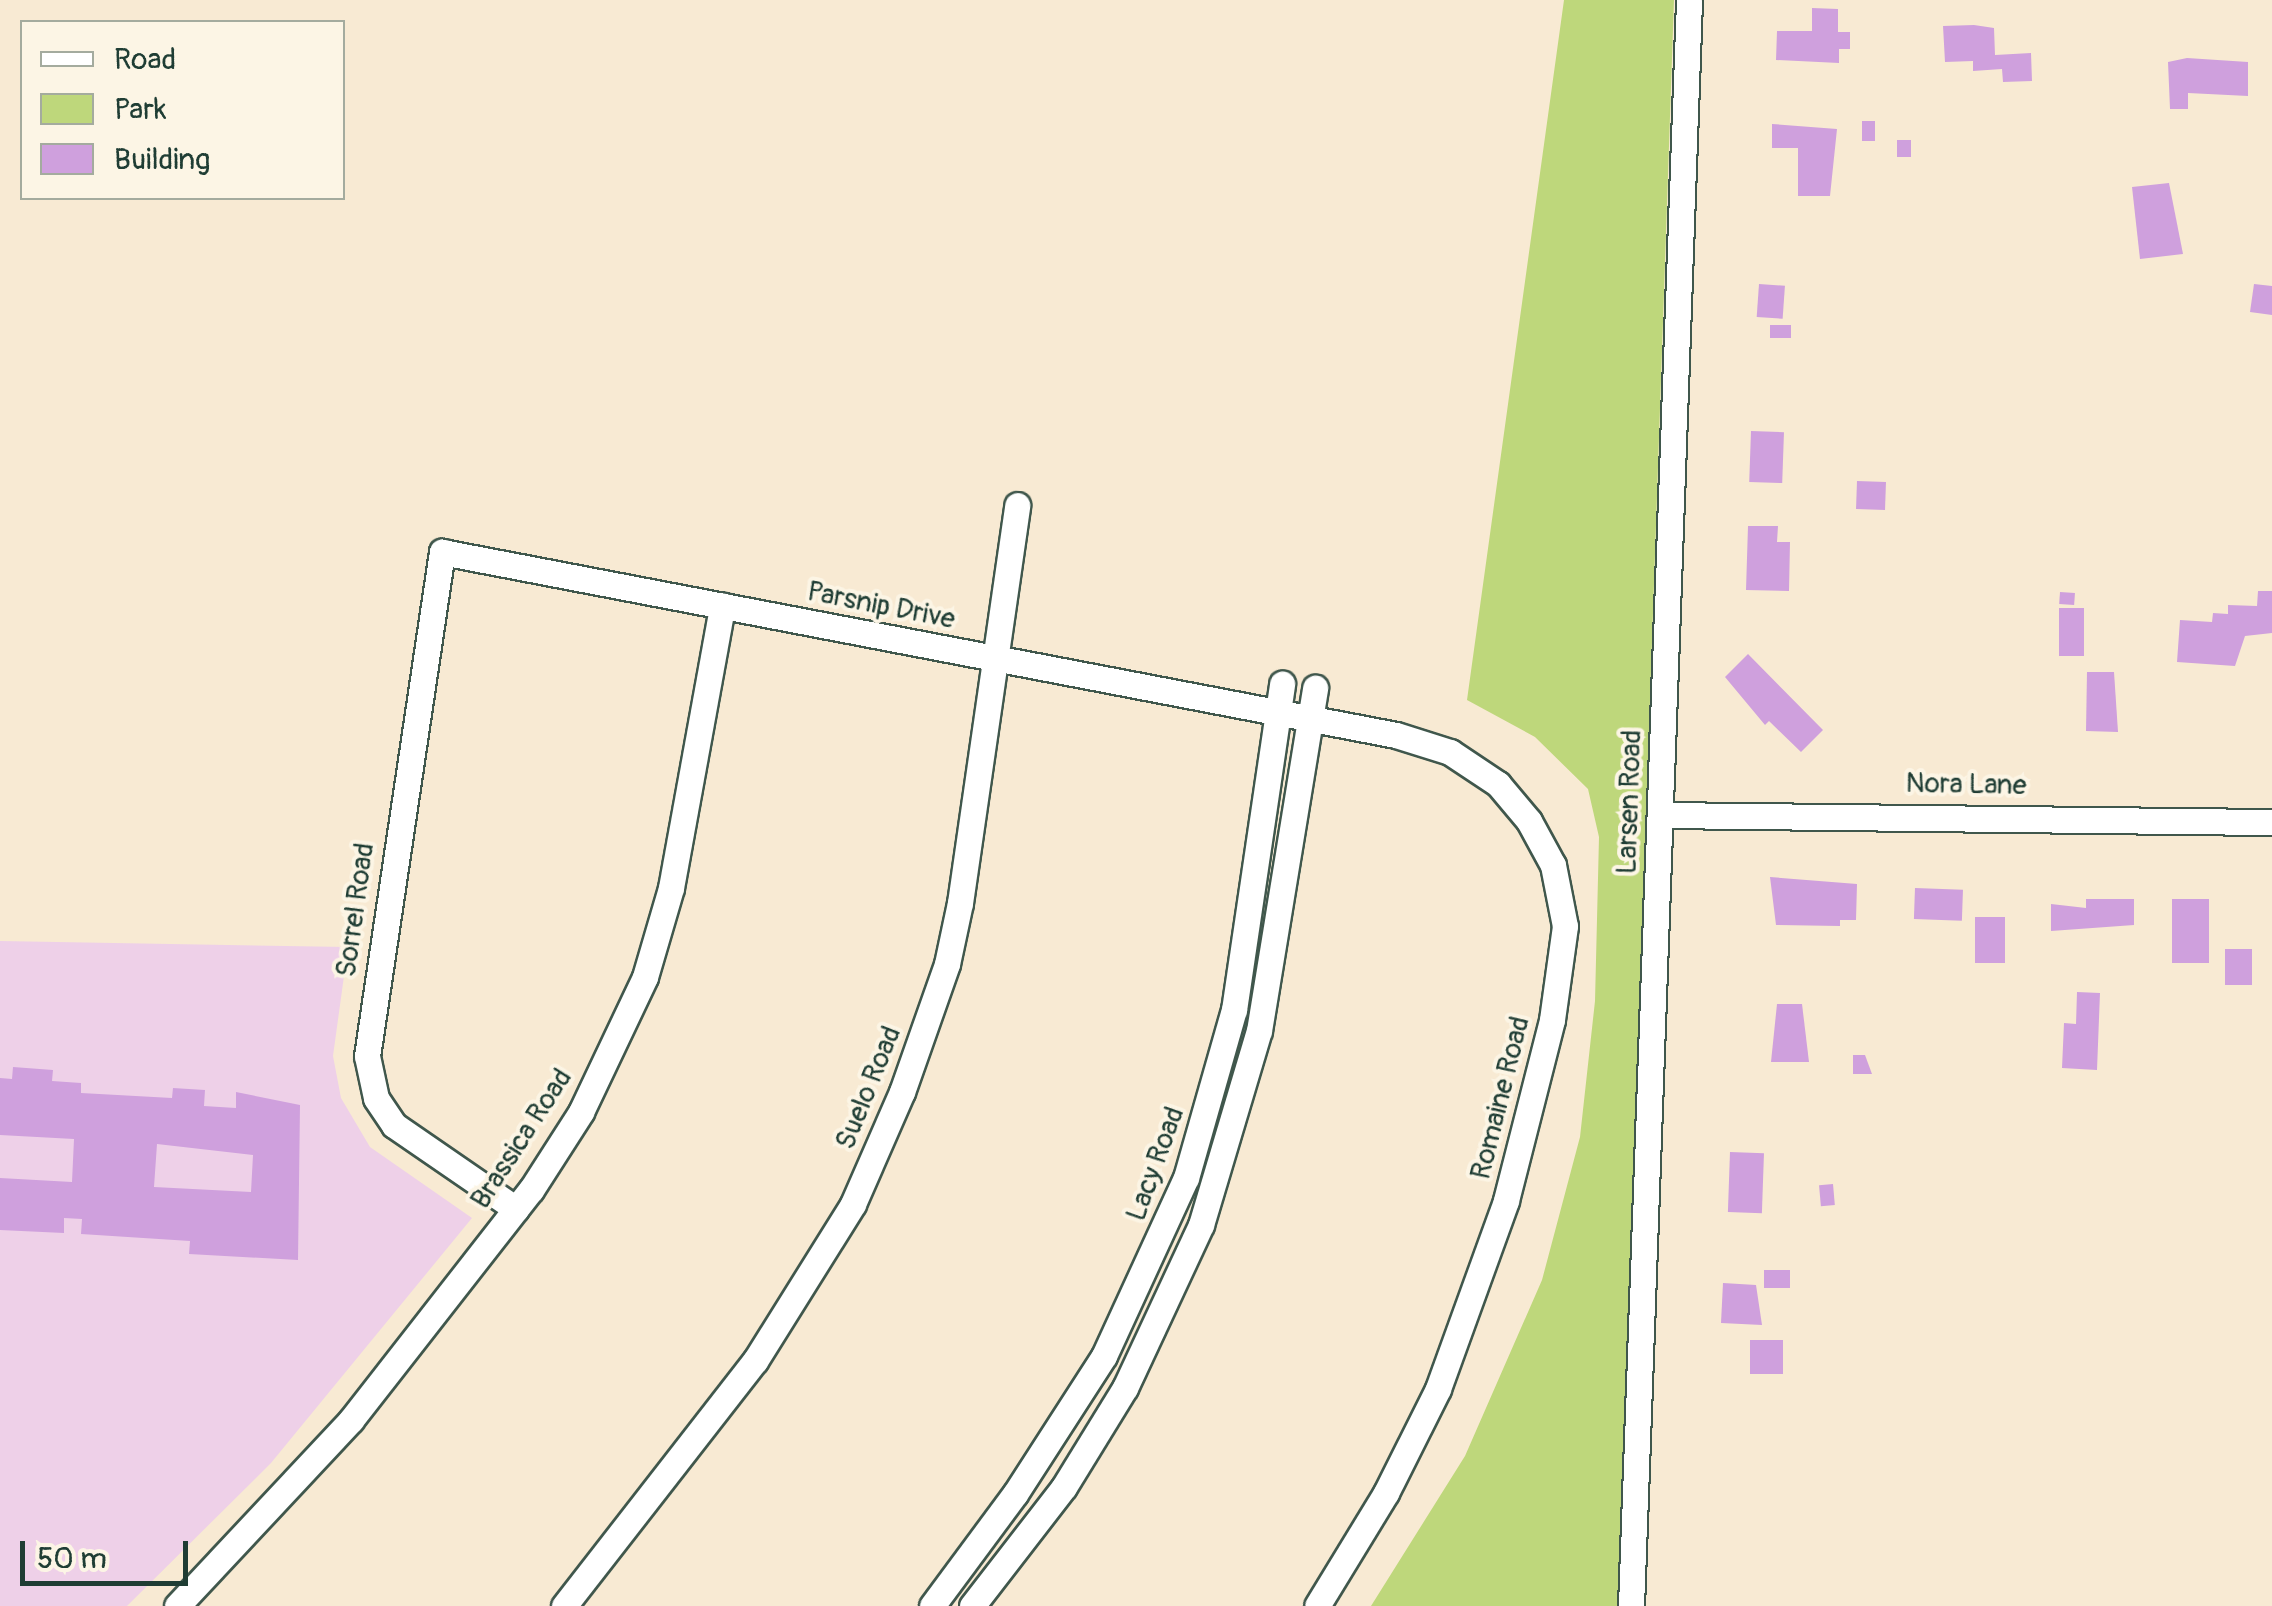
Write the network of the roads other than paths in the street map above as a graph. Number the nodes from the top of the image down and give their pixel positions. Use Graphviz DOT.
graph roads {
  1 [pos="1690,0"];
  2 [pos="1016,505"];
  3 [pos="442,552"];
  4 [pos="722,606"];
  5 [pos="994,658"];
  6 [pos="1282,684"];
  7 [pos="1315,688"];
  8 [pos="1278,715"];
  9 [pos="1309,720"];
  10 [pos="1660,815"];
  11 [pos="2272,822"];
  12 [pos="516,1209"];
  13 [pos="177,1606"];
  14 [pos="564,1606"];
  15 [pos="932,1606"];
  16 [pos="972,1606"];
  17 [pos="1317,1606"];
  18 [pos="1631,1606"];
  1 -- 10 [label="street, Larsen Road"];
  2 -- 5 [label="street, Suelo Road"];
  3 -- 4 [label="street, Parsnip Drive"];
  3 -- 12 [label="street, Sorrel Road"];
  4 -- 5 [label="street, Parsnip Drive"];
  4 -- 12 [label="street, Brassica Road"];
  5 -- 8 [label="street, Parsnip Drive"];
  5 -- 14 [label="street, Suelo Road"];
  6 -- 8 [label="street, Lacy Road"];
  7 -- 9 [label="street"];
  8 -- 9 [label="street, Parsnip Drive"];
  8 -- 15 [label="street, Lacy Road"];
  9 -- 16 [label="street"];
  9 -- 17 [label="street, Romaine Road"];
  10 -- 11 [label="street, Nora Lane"];
  10 -- 18 [label="street, Larsen Road"];
  12 -- 13 [label="street, Brassica Road"];
}
